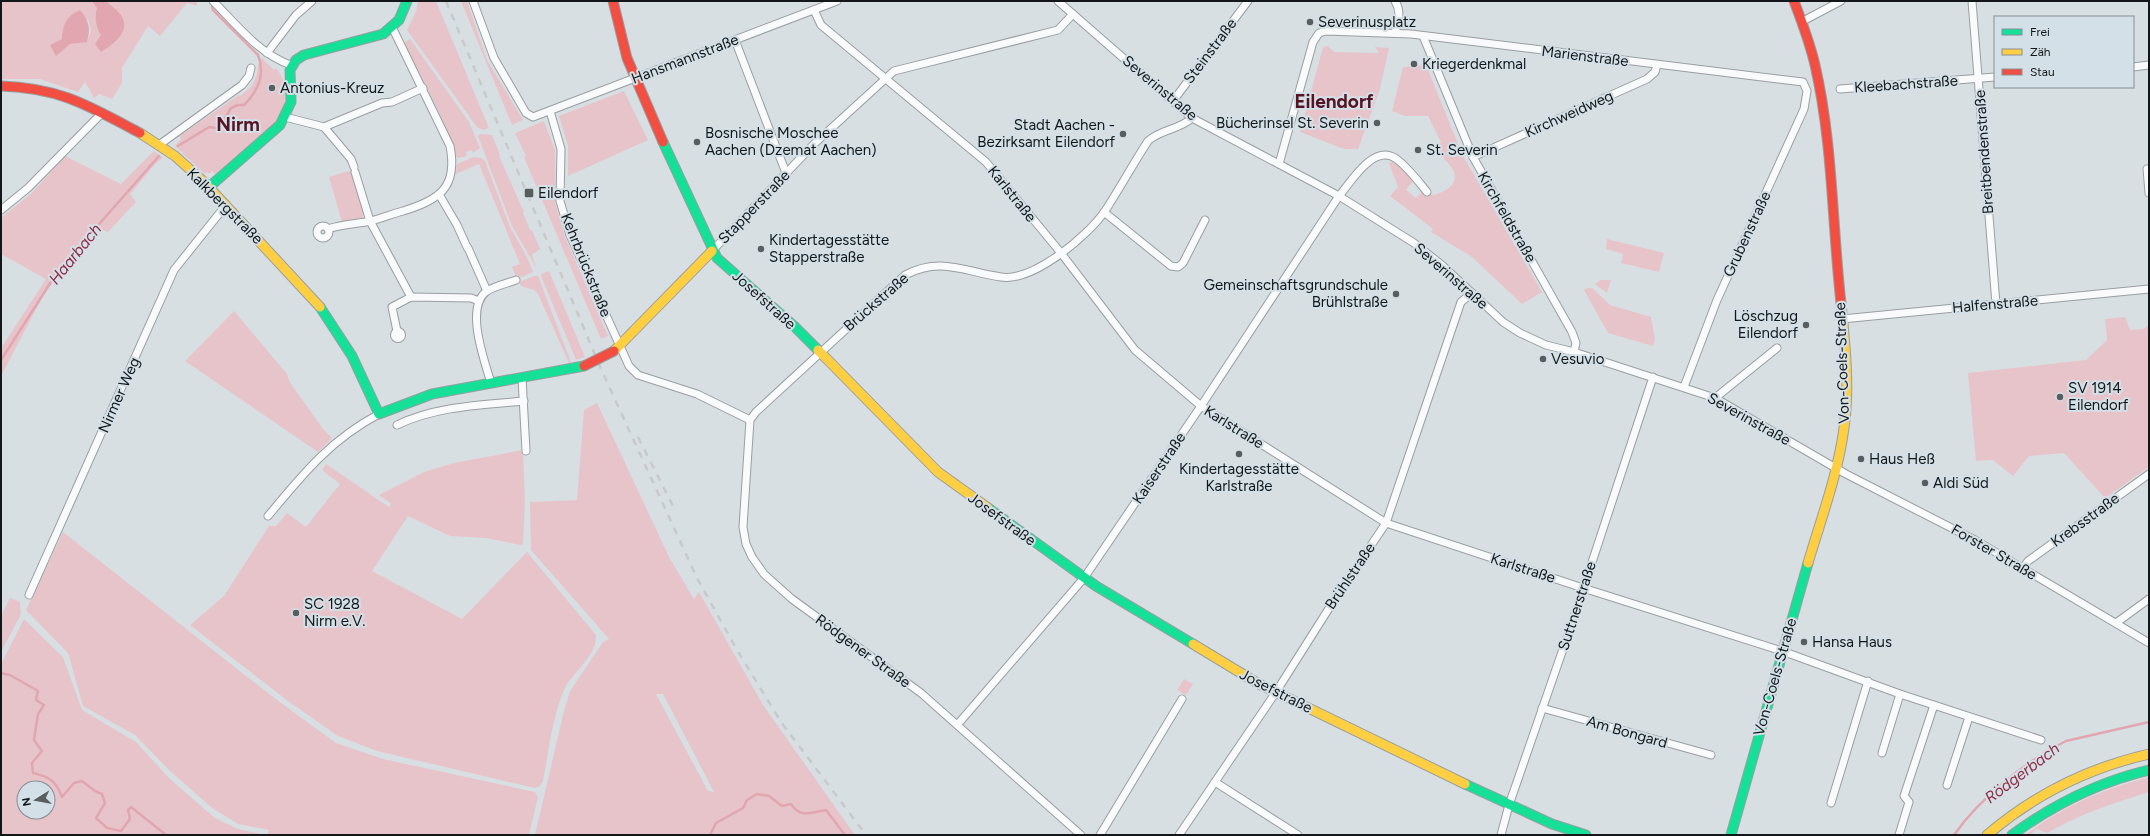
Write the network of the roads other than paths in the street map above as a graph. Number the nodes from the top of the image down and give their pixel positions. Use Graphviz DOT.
graph roads {
  1 [pos="213,1"];
  2 [pos="312,1"];
  3 [pos="407,1"];
  4 [pos="473,1"];
  5 [pos="612,1"];
  6 [pos="837,1"];
  7 [pos="1058,1"];
  8 [pos="1248,1"];
  9 [pos="1396,1"];
  10 [pos="1794,1"];
  11 [pos="1841,1"];
  12 [pos="1972,1"];
  13 [pos="814,10"];
  14 [pos="1073,14"];
  15 [pos="1803,21"];
  16 [pos="393,29"];
  17 [pos="1395,33"];
  18 [pos="1423,36"];
  19 [pos="735,40"];
  20 [pos="267,53"];
  21 [pos="1657,64"];
  22 [pos="291,65"];
  23 [pos="2149,65"];
  24 [pos="2134,67"];
  25 [pos="251,68"];
  26 [pos="634,77"];
  27 [pos="886,77"];
  28 [pos="1994,77"];
  29 [pos="1978,79"];
  30 [pos="1803,82"];
  31 [pos="1,86"];
  32 [pos="423,88"];
  33 [pos="1840,89"];
  34 [pos="1173,101"];
  35 [pos="550,111"];
  36 [pos="102,113"];
  37 [pos="285,117"];
  38 [pos="1192,118"];
  39 [pos="324,127"];
  40 [pos="159,145"];
  41 [pos="1473,157"];
  42 [pos="1279,164"];
  43 [pos="2147,169"];
  44 [pos="786,173"];
  45 [pos="208,188"];
  46 [pos="1427,192"];
  47 [pos="2149,192"];
  48 [pos="440,196"];
  49 [pos="1339,196"];
  50 [pos="226,205"];
  51 [pos="1,210"];
  52 [pos="1104,212"];
  53 [pos="1205,220"];
  54 [pos="370,221"];
  55 [pos="328,229"];
  56 [pos="712,251"];
  57 [pos="1061,253"];
  58 [pos="516,280"];
  59 [pos="2149,289"];
  60 [pos="487,291"];
  61 [pos="1472,293"];
  62 [pos="411,297"];
  63 [pos="479,301"];
  64 [pos="1996,304"];
  65 [pos="1842,319"];
  66 [pos="397,331"];
  67 [pos="1777,348"];
  68 [pos="617,349"];
  69 [pos="820,352"];
  70 [pos="1574,352"];
  71 [pos="1653,377"];
  72 [pos="522,378"];
  73 [pos="491,383"];
  74 [pos="1684,387"];
  75 [pos="1715,398"];
  76 [pos="524,401"];
  77 [pos="1201,406"];
  78 [pos="379,414"];
  79 [pos="750,420"];
  80 [pos="397,425"];
  81 [pos="526,451"];
  82 [pos="1835,467"];
  83 [pos="2149,474"];
  84 [pos="268,516"];
  85 [pos="1386,522"];
  86 [pos="2023,568"];
  87 [pos="1084,578"];
  88 [pos="1583,588"];
  89 [pos="29,595"];
  90 [pos="2149,599"];
  91 [pos="2116,623"];
  92 [pos="2149,643"];
  93 [pos="1782,651"];
  94 [pos="1868,681"];
  95 [pos="1276,692"];
  96 [pos="1900,694"];
  97 [pos="1182,699"];
  98 [pos="1934,705"];
  99 [pos="1542,708"];
  100 [pos="1969,717"];
  101 [pos="958,724"];
  102 [pos="2040,740"];
  103 [pos="1882,753"];
  104 [pos="2149,754"];
  105 [pos="1711,755"];
  106 [pos="2149,770"];
  107 [pos="1215,782"];
  108 [pos="1947,785"];
  109 [pos="1831,803"];
  110 [pos="1509,805"];
  111 [pos="1081,835"];
  112 [pos="1100,835"];
  113 [pos="1178,835"];
  114 [pos="1298,835"];
  115 [pos="1501,835"];
  116 [pos="1586,835"];
  117 [pos="1731,835"];
  118 [pos="1899,835"];
  119 [pos="1987,835"];
  120 [pos="2012,835"];
  1 -- 20 [label="street"];
  2 -- 20 [label="street"];
  3 -- 16 [label="street"];
  4 -- 35 [label="street, Hansmannstraße"];
  5 -- 26 [label="street, Josefstraße"];
  6 -- 13 [label="street, Hansmannstraße"];
  7 -- 14 [label="street, Severinstraße"];
  8 -- 34 [label="street, Steinstraße"];
  9 -- 17 [label="street"];
  10 -- 15 [label="street, Von-Coels-Straße"];
  11 -- 15 [label="street"];
  12 -- 29 [label="street, Breitbendenstraße"];
  13 -- 19 [label="street, Hansmannstraße"];
  13 -- 27 [label="street, Karlstraße"];
  14 -- 27 [label="street, Stapperstraße"];
  14 -- 34 [label="street, Severinstraße"];
  15 -- 65 [label="street, Von-Coels-Straße"];
  16 -- 22 [label="street"];
  16 -- 32 [label="street"];
  17 -- 18 [label="street, Marienstraße"];
  17 -- 42 [label="street, Marienstraße"];
  18 -- 21 [label="street, Marienstraße"];
  18 -- 41 [label="street, Kirchfeldstraße"];
  19 -- 26 [label="street, Hansmannstraße"];
  19 -- 44 [label="street"];
  20 -- 22 [label="street"];
  21 -- 30 [label="street, Marienstraße"];
  21 -- 41 [label="street, Kirchweidweg"];
  22 -- 37 [label="street"];
  23 -- 24 [label="street"];
  25 -- 40 [label="street"];
  26 -- 35 [label="street, Hansmannstraße"];
  26 -- 56 [label="street, Josefstraße"];
  27 -- 44 [label="street, Stapperstraße"];
  27 -- 57 [label="street, Karlstraße"];
  28 -- 29 [label="street, Kleebachstraße"];
  29 -- 33 [label="street, Kleebachstraße"];
  29 -- 64 [label="street, Breitbendenstraße"];
  30 -- 74 [label="street, Grubenstraße"];
  31 -- 36 [label="street, Kalkbergstraße"];
  32 -- 39 [label="street"];
  32 -- 48 [label="street"];
  34 -- 38 [label="street, Severinstraße"];
  35 -- 68 [label="street, Kehrbrückstraße"];
  36 -- 40 [label="street, Kalkbergstraße"];
  36 -- 51 [label="street"];
  37 -- 39 [label="street"];
  37 -- 45 [label="street"];
  38 -- 42 [label="street, Severinstraße"];
  38 -- 52 [label="street, Brückstraße"];
  39 -- 54 [label="street"];
  40 -- 45 [label="street, Kalkbergstraße"];
  41 -- 70 [label="street, Kirchfeldstraße"];
  42 -- 49 [label="street, Severinstraße"];
  43 -- 47 [label="street"];
  44 -- 56 [label="street, Stapperstraße"];
  45 -- 50 [label="street, Kalkbergstraße"];
  46 -- 49 [label="street, Kaiserstraße"];
  48 -- 54 [label="street"];
  48 -- 60 [label="street"];
  49 -- 61 [label="street, Severinstraße"];
  49 -- 77 [label="street, Kaiserstraße"];
  50 -- 78 [label="street, Kalkbergstraße"];
  50 -- 89 [label="street, Nirmer Weg"];
  52 -- 53 [label="street"];
  52 -- 57 [label="street, Brückstraße"];
  54 -- 55 [label="street"];
  54 -- 62 [label="street"];
  56 -- 68 [label="street, Stapperstraße"];
  56 -- 69 [label="street, Josefstraße"];
  57 -- 69 [label="street, Brückstraße"];
  57 -- 77 [label="street, Karlstraße"];
  58 -- 60 [label="street"];
  59 -- 64 [label="street, Halfenstraße"];
  60 -- 63 [label="street"];
  61 -- 70 [label="street, Severinstraße"];
  61 -- 85 [label="street, Brühlstraße"];
  62 -- 63 [label="street"];
  62 -- 66 [label="street"];
  63 -- 73 [label="street"];
  64 -- 65 [label="street, Halfenstraße"];
  65 -- 82 [label="street, Von-Coels-Straße"];
  67 -- 75 [label="street"];
  68 -- 72 [label="street, Stapperstraße, bridge"];
  68 -- 79 [label="street"];
  69 -- 79 [label="street, Brückstraße"];
  69 -- 87 [label="street, Josefstraße"];
  70 -- 71 [label="street, Severinstraße"];
  71 -- 74 [label="street, Severinstraße"];
  71 -- 88 [label="street, Suttnerstraße"];
  72 -- 73 [label="street, Stapperstraße"];
  72 -- 76 [label="street"];
  73 -- 78 [label="street, Stapperstraße"];
  74 -- 75 [label="street, Severinstraße"];
  75 -- 82 [label="street, Severinstraße"];
  76 -- 80 [label="street"];
  76 -- 81 [label="street"];
  77 -- 85 [label="street, Karlstraße"];
  77 -- 87 [label="street, Kaiserstraße"];
  78 -- 84 [label="street"];
  79 -- 101 [label="street, Rödgener Straße"];
  82 -- 86 [label="street, Forster Straße"];
  82 -- 93 [label="street, Von-Coels-Straße"];
  83 -- 86 [label="street, Krebsstraße"];
  85 -- 88 [label="street, Karlstraße"];
  85 -- 95 [label="street, Brühlstraße"];
  86 -- 91 [label="street, Forster Straße"];
  87 -- 95 [label="street, Josefstraße"];
  87 -- 101 [label="street, Kaiserstraße"];
  88 -- 93 [label="street, Karlstraße"];
  88 -- 99 [label="street, Suttnerstraße"];
  90 -- 91 [label="street"];
  91 -- 92 [label="street, Forster Straße"];
  93 -- 94 [label="street, Karlstraße"];
  93 -- 117 [label="street, Von-Coels-Straße"];
  94 -- 96 [label="street, Karlstraße"];
  94 -- 109 [label="street"];
  95 -- 107 [label="street, Brühlstraße"];
  95 -- 110 [label="street, Josefstraße"];
  96 -- 98 [label="street, Karlstraße"];
  96 -- 103 [label="street"];
  97 -- 112 [label="street"];
  98 -- 100 [label="street, Karlstraße"];
  98 -- 118 [label="street"];
  99 -- 105 [label="street, Am Bongard"];
  99 -- 110 [label="street, Suttnerstraße"];
  100 -- 102 [label="street, Karlstraße"];
  100 -- 108 [label="street"];
  101 -- 111 [label="street, Rödgener Straße"];
  104 -- 119 [label="street"];
  106 -- 120 [label="street"];
  107 -- 113 [label="street, Brühlstraße"];
  107 -- 114 [label="street"];
  110 -- 115 [label="street, Suttnerstraße"];
  110 -- 116 [label="street, Josefstraße"];
}
